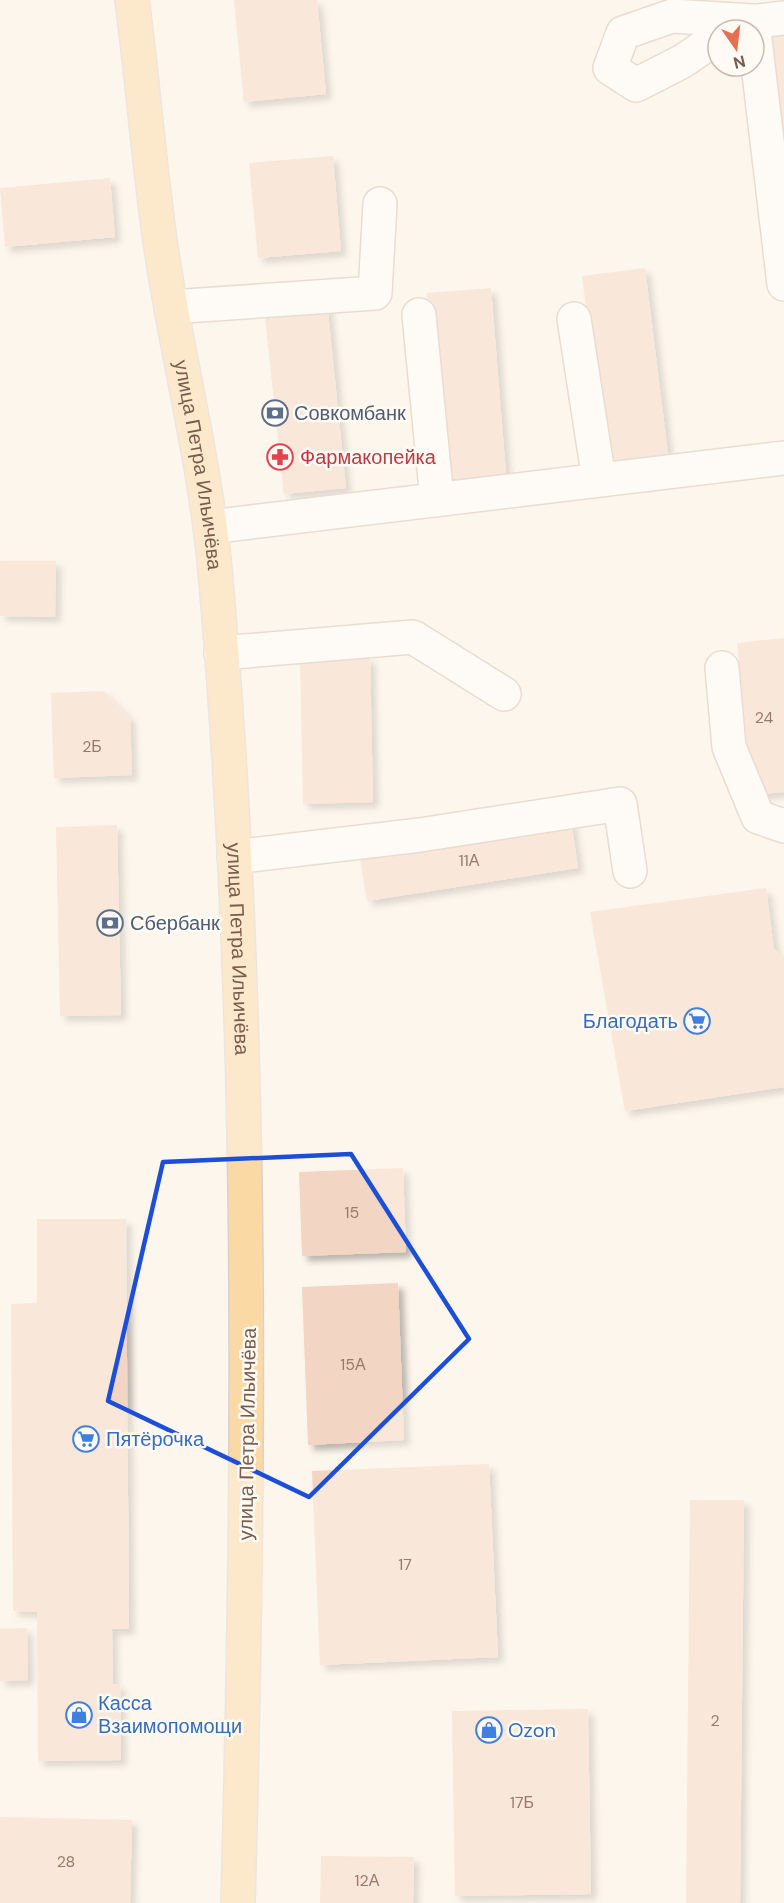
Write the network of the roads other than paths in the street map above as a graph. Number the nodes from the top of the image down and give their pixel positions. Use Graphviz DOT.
graph roads {
  1 [pos="132,0"];
  2 [pos="706,20"];
  3 [pos="706,45"];
  4 [pos="760,78"];
  5 [pos="380,204"];
  6 [pos="783,263"];
  7 [pos="171,307"];
  8 [pos="419,315"];
  9 [pos="574,319"];
  10 [pos="784,458"];
  11 [pos="599,480"];
  12 [pos="437,500"];
  13 [pos="210,527"];
  14 [pos="221,653"];
  15 [pos="722,668"];
  16 [pos="504,694"];
  17 [pos="784,826"];
  18 [pos="234,857"];
  19 [pos="630,871"];
  20 [pos="238,1903"];
  1 -- 7 [label="main road, улица Петра Ильичёва"];
  2 -- 3 [label="lane"];
  4 -- 6 [label="lane"];
  5 -- 7 [label="lane"];
  7 -- 13 [label="main road, улица Петра Ильичёва"];
  8 -- 12 [label="lane"];
  9 -- 11 [label="lane"];
  10 -- 11 [label="lane"];
  11 -- 12 [label="lane"];
  12 -- 13 [label="lane"];
  13 -- 14 [label="main road, улица Петра Ильичёва"];
  14 -- 16 [label="lane"];
  14 -- 18 [label="main road, улица Петра Ильичёва"];
  15 -- 17 [label="lane"];
  18 -- 19 [label="lane"];
  18 -- 20 [label="main road, улица Петра Ильичёва"];
}
